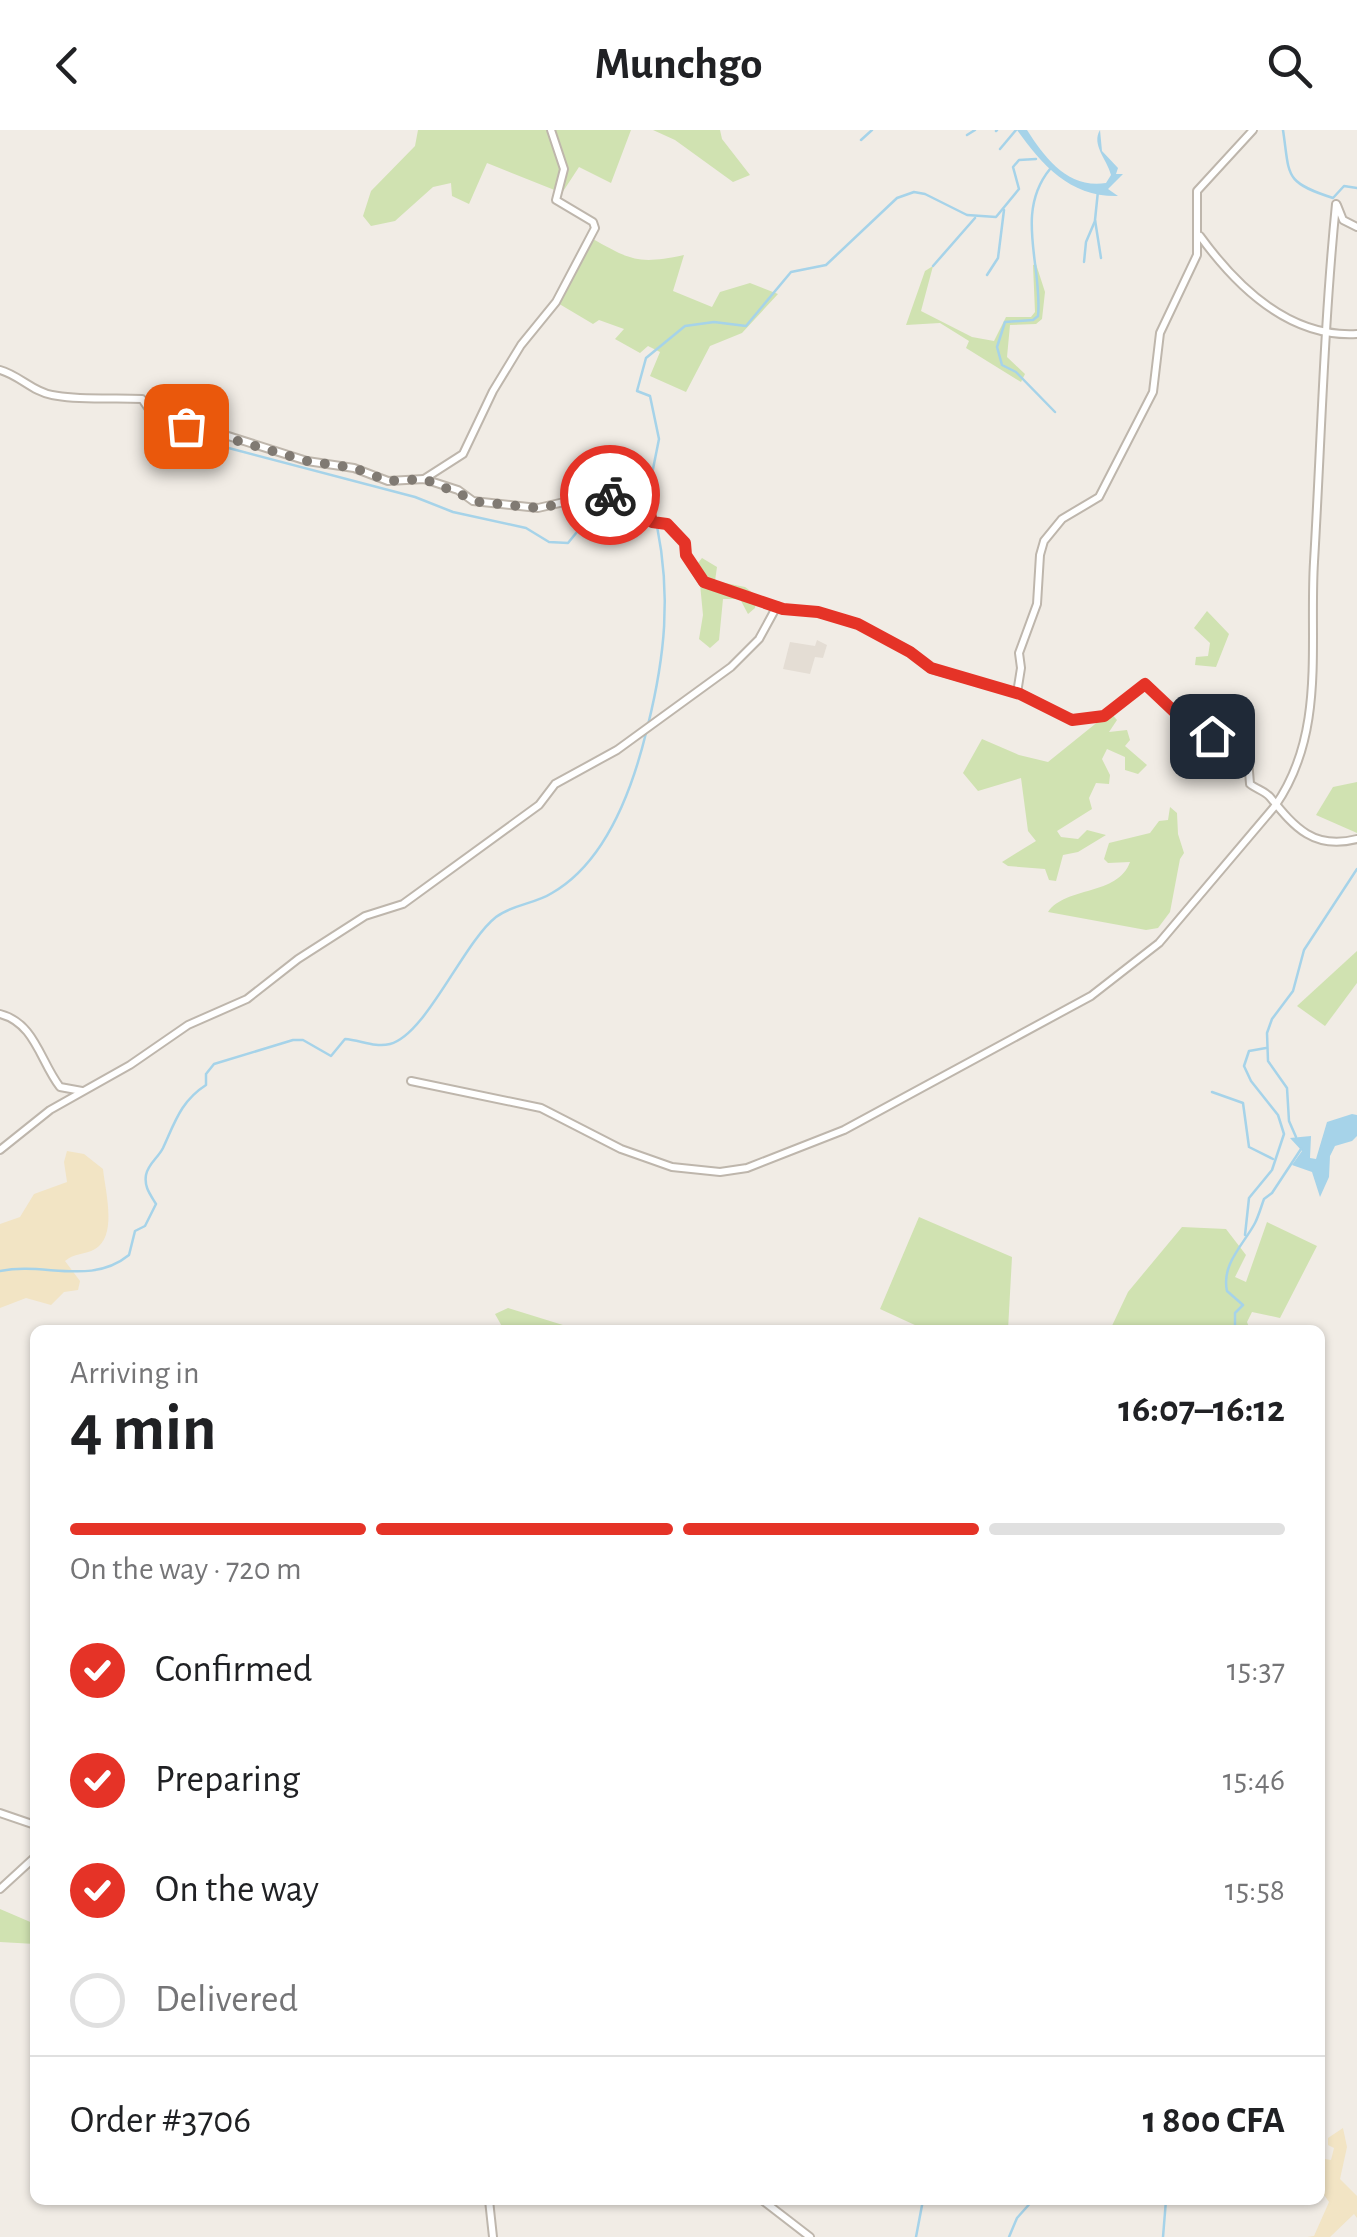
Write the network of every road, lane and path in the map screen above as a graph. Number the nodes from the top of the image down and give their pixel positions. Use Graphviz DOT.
graph roads {
  1 [pos="552,130"];
  2 [pos="1253,130"];
  3 [pos="1357,227"];
  4 [pos="1200,235"];
  5 [pos="1325,333"];
  6 [pos="1357,334"];
  7 [pos="0,370"];
  8 [pos="424,479"];
  9 [pos="777,606"];
  10 [pos="1017,693"];
  11 [pos="1276,806"];
  12 [pos="1357,839"];
  13 [pos="0,1014"];
  14 [pos="411,1080"];
  15 [pos="83,1090"];
  16 [pos="0,1150"];
  17 [pos="0,1812"];
  18 [pos="30,1823"];
  19 [pos="30,1862"];
  20 [pos="0,1890"];
  21 [pos="489,2205"];
  22 [pos="768,2205"];
  23 [pos="492,2237"];
  24 [pos="810,2237"];
  1 -- 8 [label="street"];
  2 -- 4 [label="street"];
  3 -- 5 [label="street"];
  4 -- 5 [label="street"];
  4 -- 10 [label="street"];
  5 -- 6 [label="street"];
  5 -- 11 [label="street"];
  7 -- 8 [label="street"];
  8 -- 9 [label="street"];
  9 -- 10 [label="street"];
  9 -- 15 [label="street"];
  10 -- 11 [label="street"];
  11 -- 12 [label="street"];
  11 -- 14 [label="street"];
  13 -- 15 [label="street"];
  15 -- 16 [label="street"];
  17 -- 18 [label="street"];
  19 -- 20 [label="street"];
  21 -- 23 [label="street"];
  22 -- 24 [label="street"];
}
